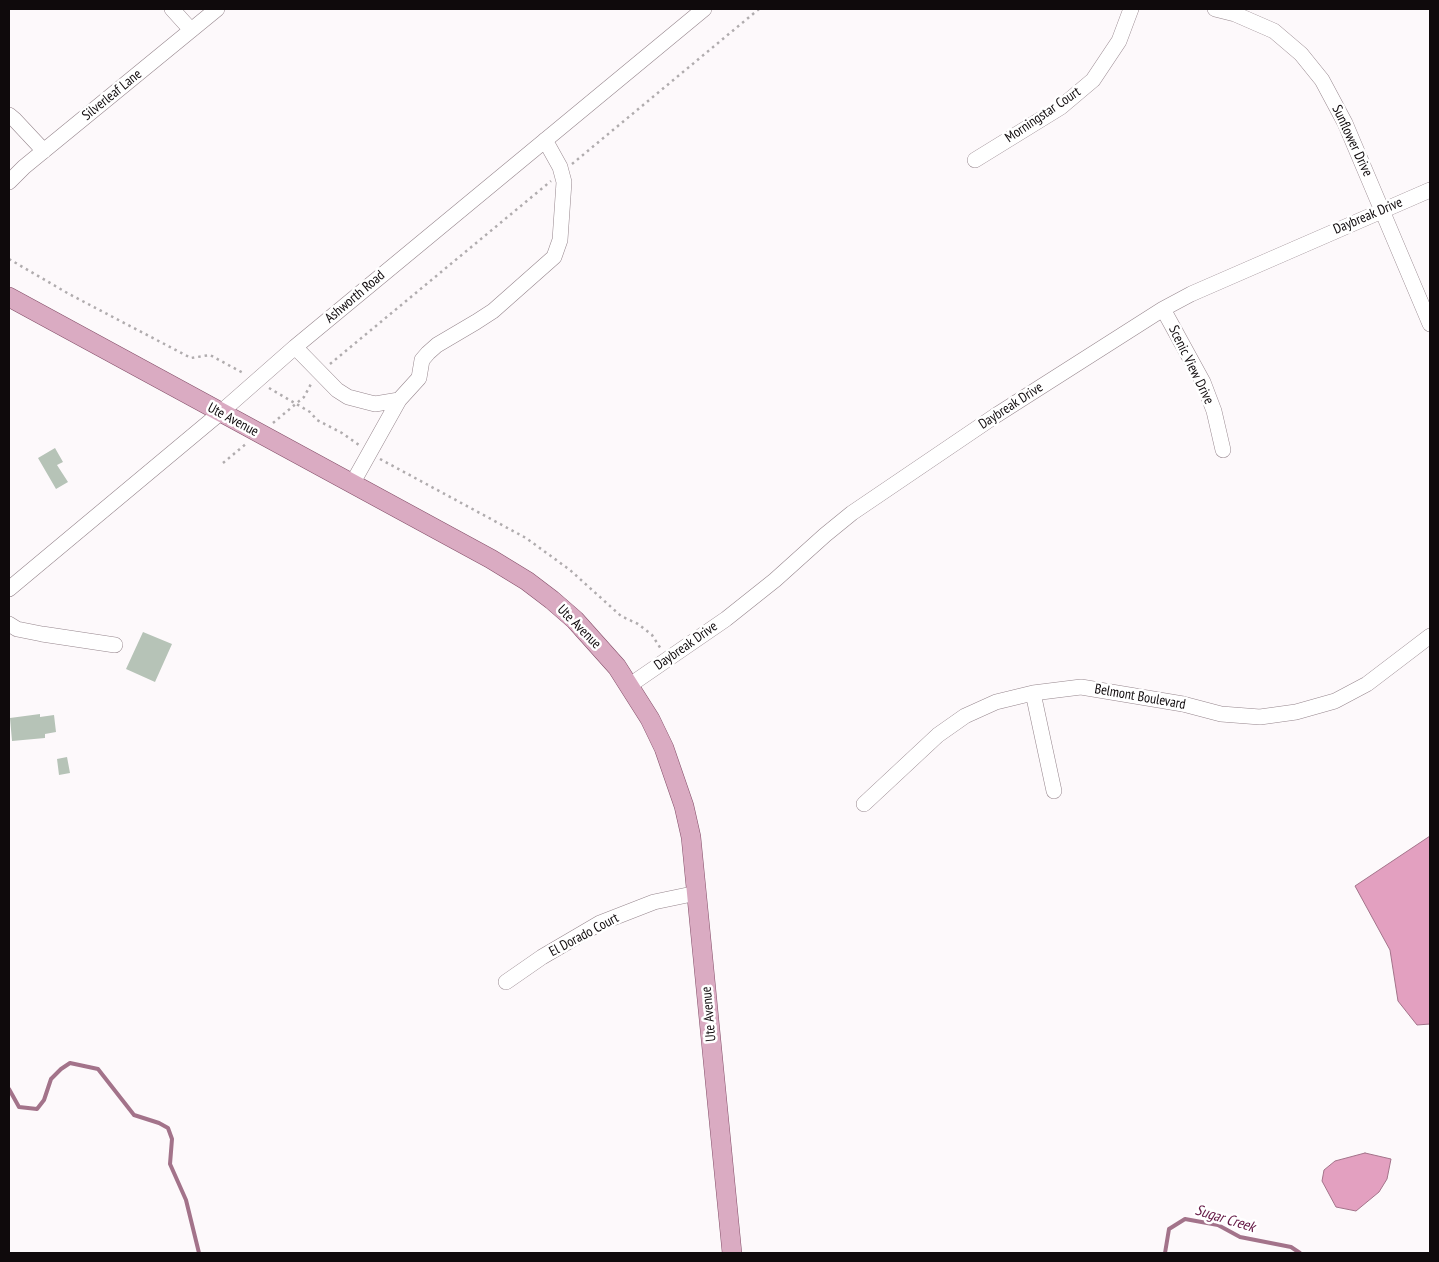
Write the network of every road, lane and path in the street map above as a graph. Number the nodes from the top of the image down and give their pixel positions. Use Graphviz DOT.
graph roads {
  1 [pos="172,9"];
  2 [pos="217,9"];
  3 [pos="704,9"];
  4 [pos="759,9"];
  5 [pos="1131,9"];
  6 [pos="1215,9"];
  7 [pos="191,30"];
  8 [pos="9,115"];
  9 [pos="545,140"];
  10 [pos="44,151"];
  11 [pos="975,160"];
  12 [pos="562,172"];
  13 [pos="9,182"];
  14 [pos="1430,190"];
  15 [pos="1382,209"];
  16 [pos="9,259"];
  17 [pos="9,297"];
  18 [pos="1163,309"];
  19 [pos="1430,324"];
  20 [pos="295,347"];
  21 [pos="319,373"];
  22 [pos="257,381"];
  23 [pos="399,400"];
  24 [pos="296,404"];
  25 [pos="220,413"];
  26 [pos="259,434"];
  27 [pos="1223,450"];
  28 [pos="369,452"];
  29 [pos="223,463"];
  30 [pos="352,484"];
  31 [pos="9,589"];
  32 [pos="9,624"];
  33 [pos="1430,636"];
  34 [pos="114,645"];
  35 [pos="668,659"];
  36 [pos="630,685"];
  37 [pos="1033,693"];
  38 [pos="1054,792"];
  39 [pos="864,804"];
  40 [pos="698,893"];
  41 [pos="506,982"];
  42 [pos="732,1253"];
  1 -- 7 [label="street"];
  2 -- 7 [label="street, Silverleaf Lane"];
  3 -- 9 [label="street, Ashworth Road"];
  4 -- 12 [label="path"];
  5 -- 11 [label="street, Morningstar Court"];
  6 -- 15 [label="street, Sunflower Drive"];
  7 -- 10 [label="street, Silverleaf Lane"];
  8 -- 10 [label="street"];
  9 -- 12 [label="street"];
  9 -- 20 [label="street, Ashworth Road"];
  10 -- 13 [label="street, Silverleaf Lane"];
  12 -- 21 [label="path"];
  12 -- 23 [label="street"];
  14 -- 15 [label="street, Daybreak Drive"];
  15 -- 18 [label="street, Daybreak Drive"];
  15 -- 19 [label="street, Sunflower Drive"];
  16 -- 22 [label="path"];
  17 -- 25 [label="main road, Ute Avenue"];
  18 -- 27 [label="street, Scenic View Drive"];
  18 -- 35 [label="street, Daybreak Drive"];
  20 -- 21 [label="street"];
  20 -- 22 [label="street, Ashworth Road"];
  21 -- 23 [label="street"];
  21 -- 24 [label="path"];
  22 -- 24 [label="path"];
  22 -- 25 [label="street, Ashworth Road"];
  23 -- 28 [label="street"];
  24 -- 26 [label="path"];
  24 -- 28 [label="path"];
  25 -- 26 [label="main road, Ute Avenue"];
  25 -- 31 [label="street, Ashworth Road"];
  26 -- 29 [label="path"];
  26 -- 30 [label="main road, Ute Avenue"];
  28 -- 30 [label="street"];
  28 -- 35 [label="path"];
  30 -- 36 [label="main road, Ute Avenue"];
  32 -- 34 [label="street"];
  33 -- 37 [label="street, Belmont Boulevard"];
  35 -- 36 [label="street, Daybreak Drive"];
  36 -- 40 [label="main road, Ute Avenue"];
  37 -- 38 [label="street"];
  37 -- 39 [label="street, Belmont Boulevard"];
  40 -- 41 [label="street, El Dorado Court"];
  40 -- 42 [label="main road, Ute Avenue"];
}
